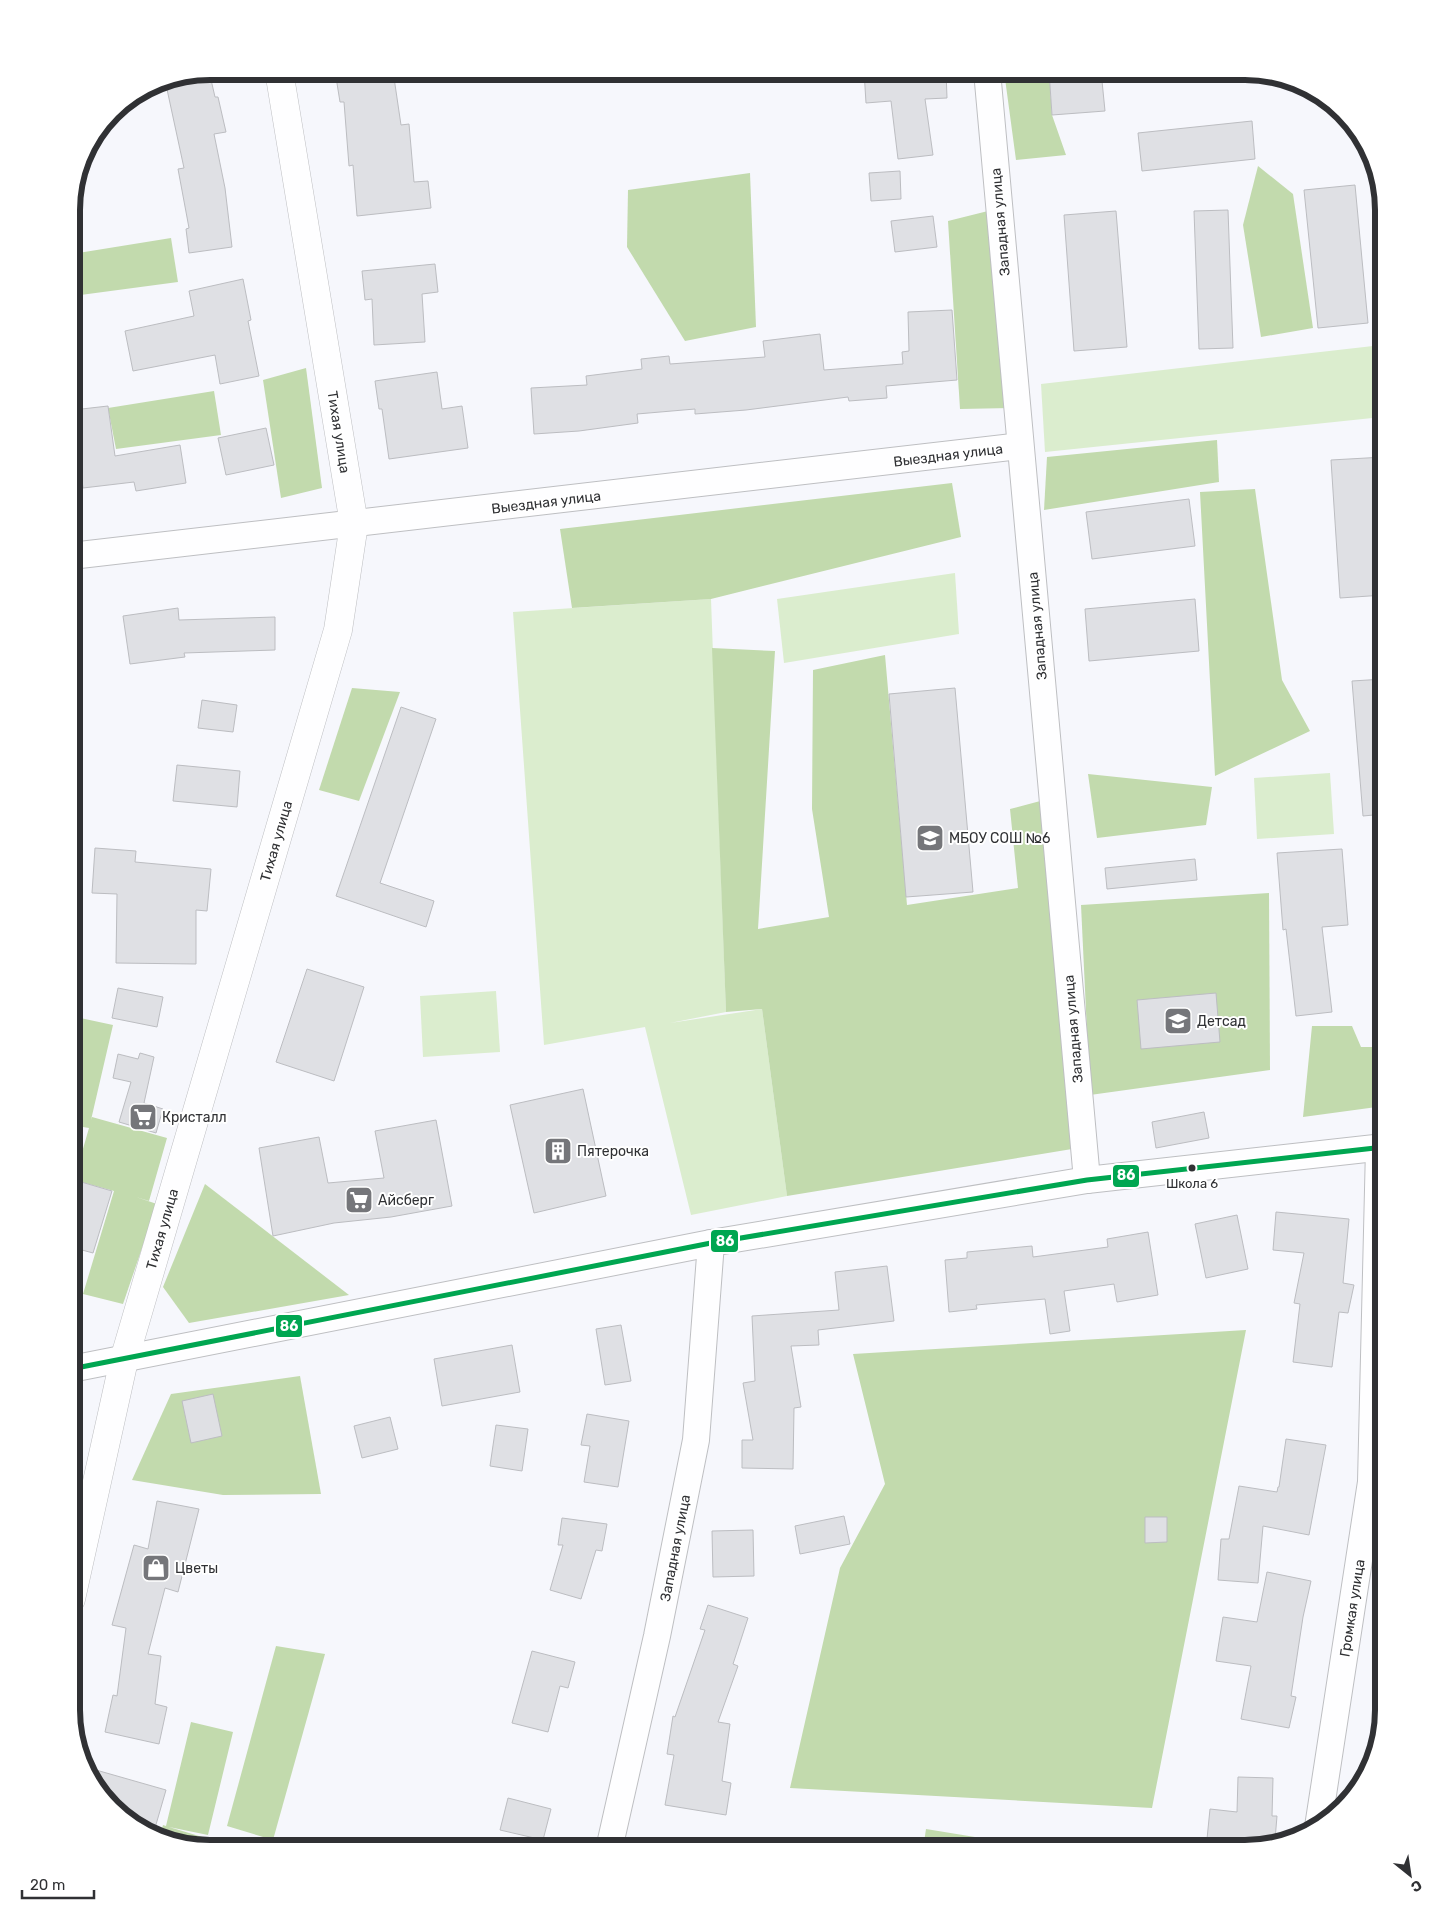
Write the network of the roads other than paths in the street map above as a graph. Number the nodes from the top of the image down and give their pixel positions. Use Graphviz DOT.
graph roads {
  1 [pos="280,80"];
  2 [pos="988,80"];
  3 [pos="1020,446"];
  4 [pos="354,524"];
  5 [pos="80,555"];
  6 [pos="1375,1149"];
  7 [pos="1087,1180"];
  8 [pos="711,1243"];
  9 [pos="124,1360"];
  10 [pos="80,1367"];
  11 [pos="1375,1371"];
  12 [pos="80,1558"];
  13 [pos="1320,1816"];
  14 [pos="611,1840"];
  1 -- 4 [label="main road, Тихая улица"];
  2 -- 3 [label="street, Западная улица"];
  3 -- 4 [label="street, Выездная улица"];
  3 -- 7 [label="street, Западная улица"];
  4 -- 5 [label="street, Выездная улица"];
  4 -- 9 [label="main road, Тихая улица"];
  6 -- 7 [label="street"];
  7 -- 8 [label="street"];
  8 -- 9 [label="street"];
  8 -- 14 [label="street, Западная улица"];
  9 -- 10 [label="street"];
  9 -- 12 [label="main road, Тихая улица"];
  11 -- 13 [label="street, Громкая улица"];
}
